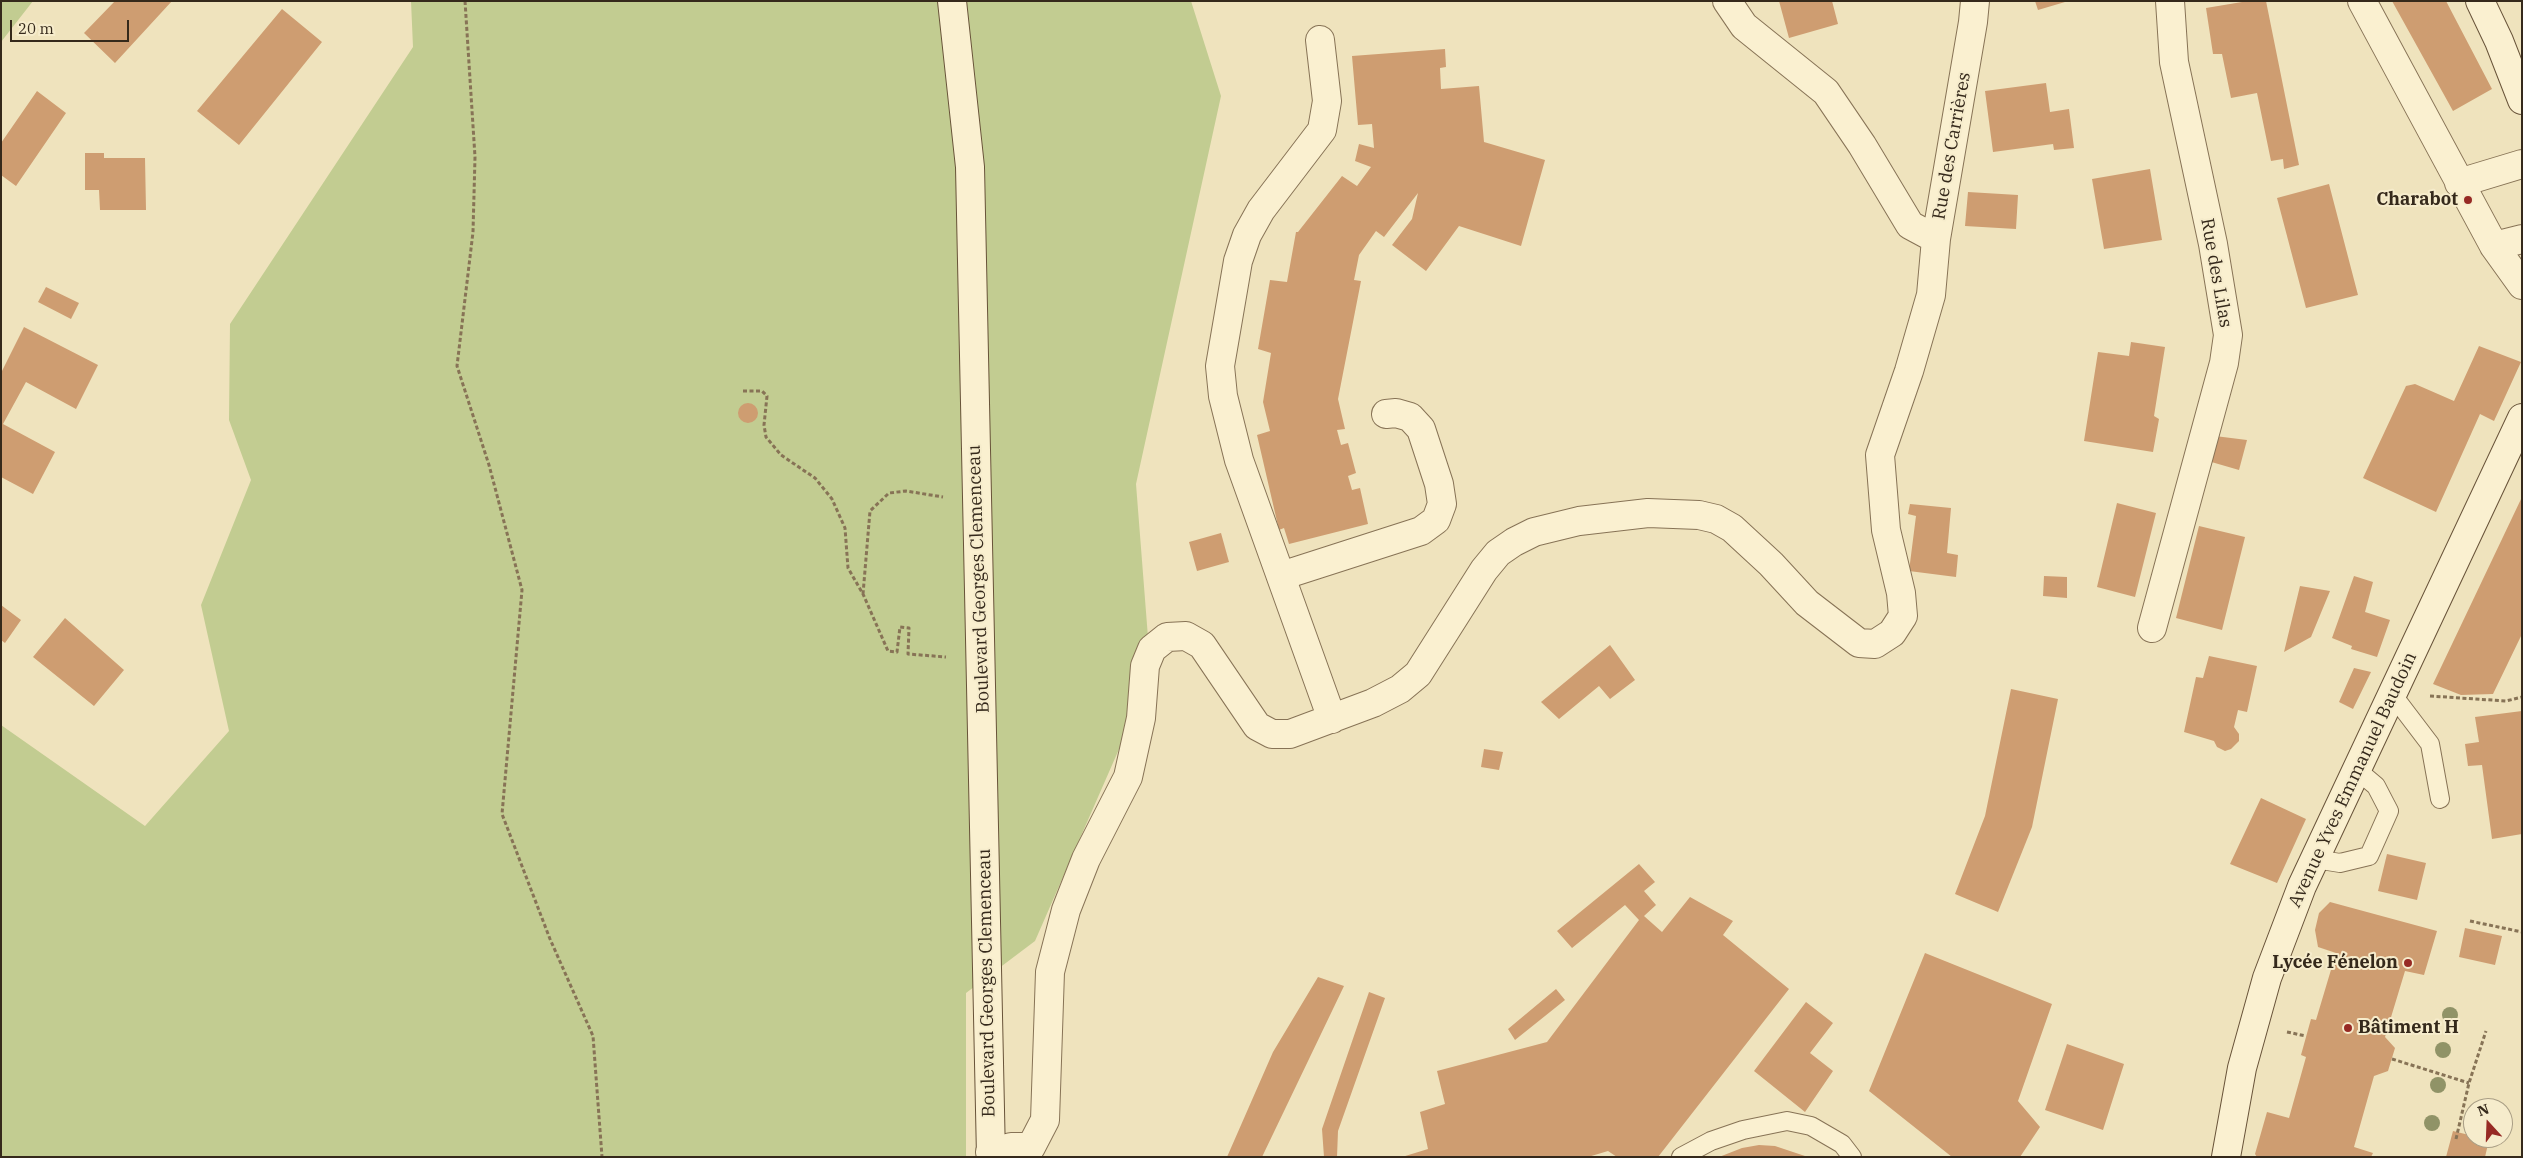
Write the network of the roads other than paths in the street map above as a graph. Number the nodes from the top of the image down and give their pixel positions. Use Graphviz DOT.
graph roads {
  1 [pos="952,1"];
  2 [pos="1727,1"];
  3 [pos="1975,1"];
  4 [pos="2170,1"];
  5 [pos="2362,1"];
  6 [pos="2480,1"];
  7 [pos="1320,40"];
  8 [pos="2522,100"];
  9 [pos="2522,164"];
  10 [pos="2459,183"];
  11 [pos="2522,239"];
  12 [pos="1936,240"];
  13 [pos="2494,246"];
  14 [pos="2522,285"];
  15 [pos="1386,414"];
  16 [pos="2522,418"];
  17 [pos="1282,576"];
  18 [pos="2152,628"];
  19 [pos="2392,694"];
  20 [pos="1332,719"];
  21 [pos="2357,770"];
  22 [pos="2440,799"];
  23 [pos="2314,859"];
  24 [pos="990,1155"];
  25 [pos="1681,1157"];
  26 [pos="1852,1157"];
  27 [pos="2226,1157"];
  1 -- 24 [label="street, Boulevard Georges Clemenceau"];
  2 -- 12 [label="street, Rue des Carrières"];
  3 -- 12 [label="street, Rue des Carrières"];
  4 -- 18 [label="street, Rue des Lilas"];
  5 -- 10 [label="street"];
  6 -- 8 [label="street"];
  7 -- 17 [label="street"];
  9 -- 10 [label="street"];
  10 -- 13 [label="street"];
  11 -- 13 [label="street"];
  12 -- 20 [label="street"];
  13 -- 14 [label="street"];
  15 -- 17 [label="street"];
  16 -- 19 [label="street, Avenue Yves Emmanuel Baudoin"];
  17 -- 20 [label="street"];
  19 -- 21 [label="street, Avenue Yves Emmanuel Baudoin"];
  19 -- 22 [label="lane"];
  20 -- 24 [label="street"];
  21 -- 23 [label="street, Avenue Yves Emmanuel Baudoin"];
  21 -- 23 [label="lane"];
  23 -- 27 [label="street, Avenue Yves Emmanuel Baudoin"];
  25 -- 26 [label="lane"];
}
